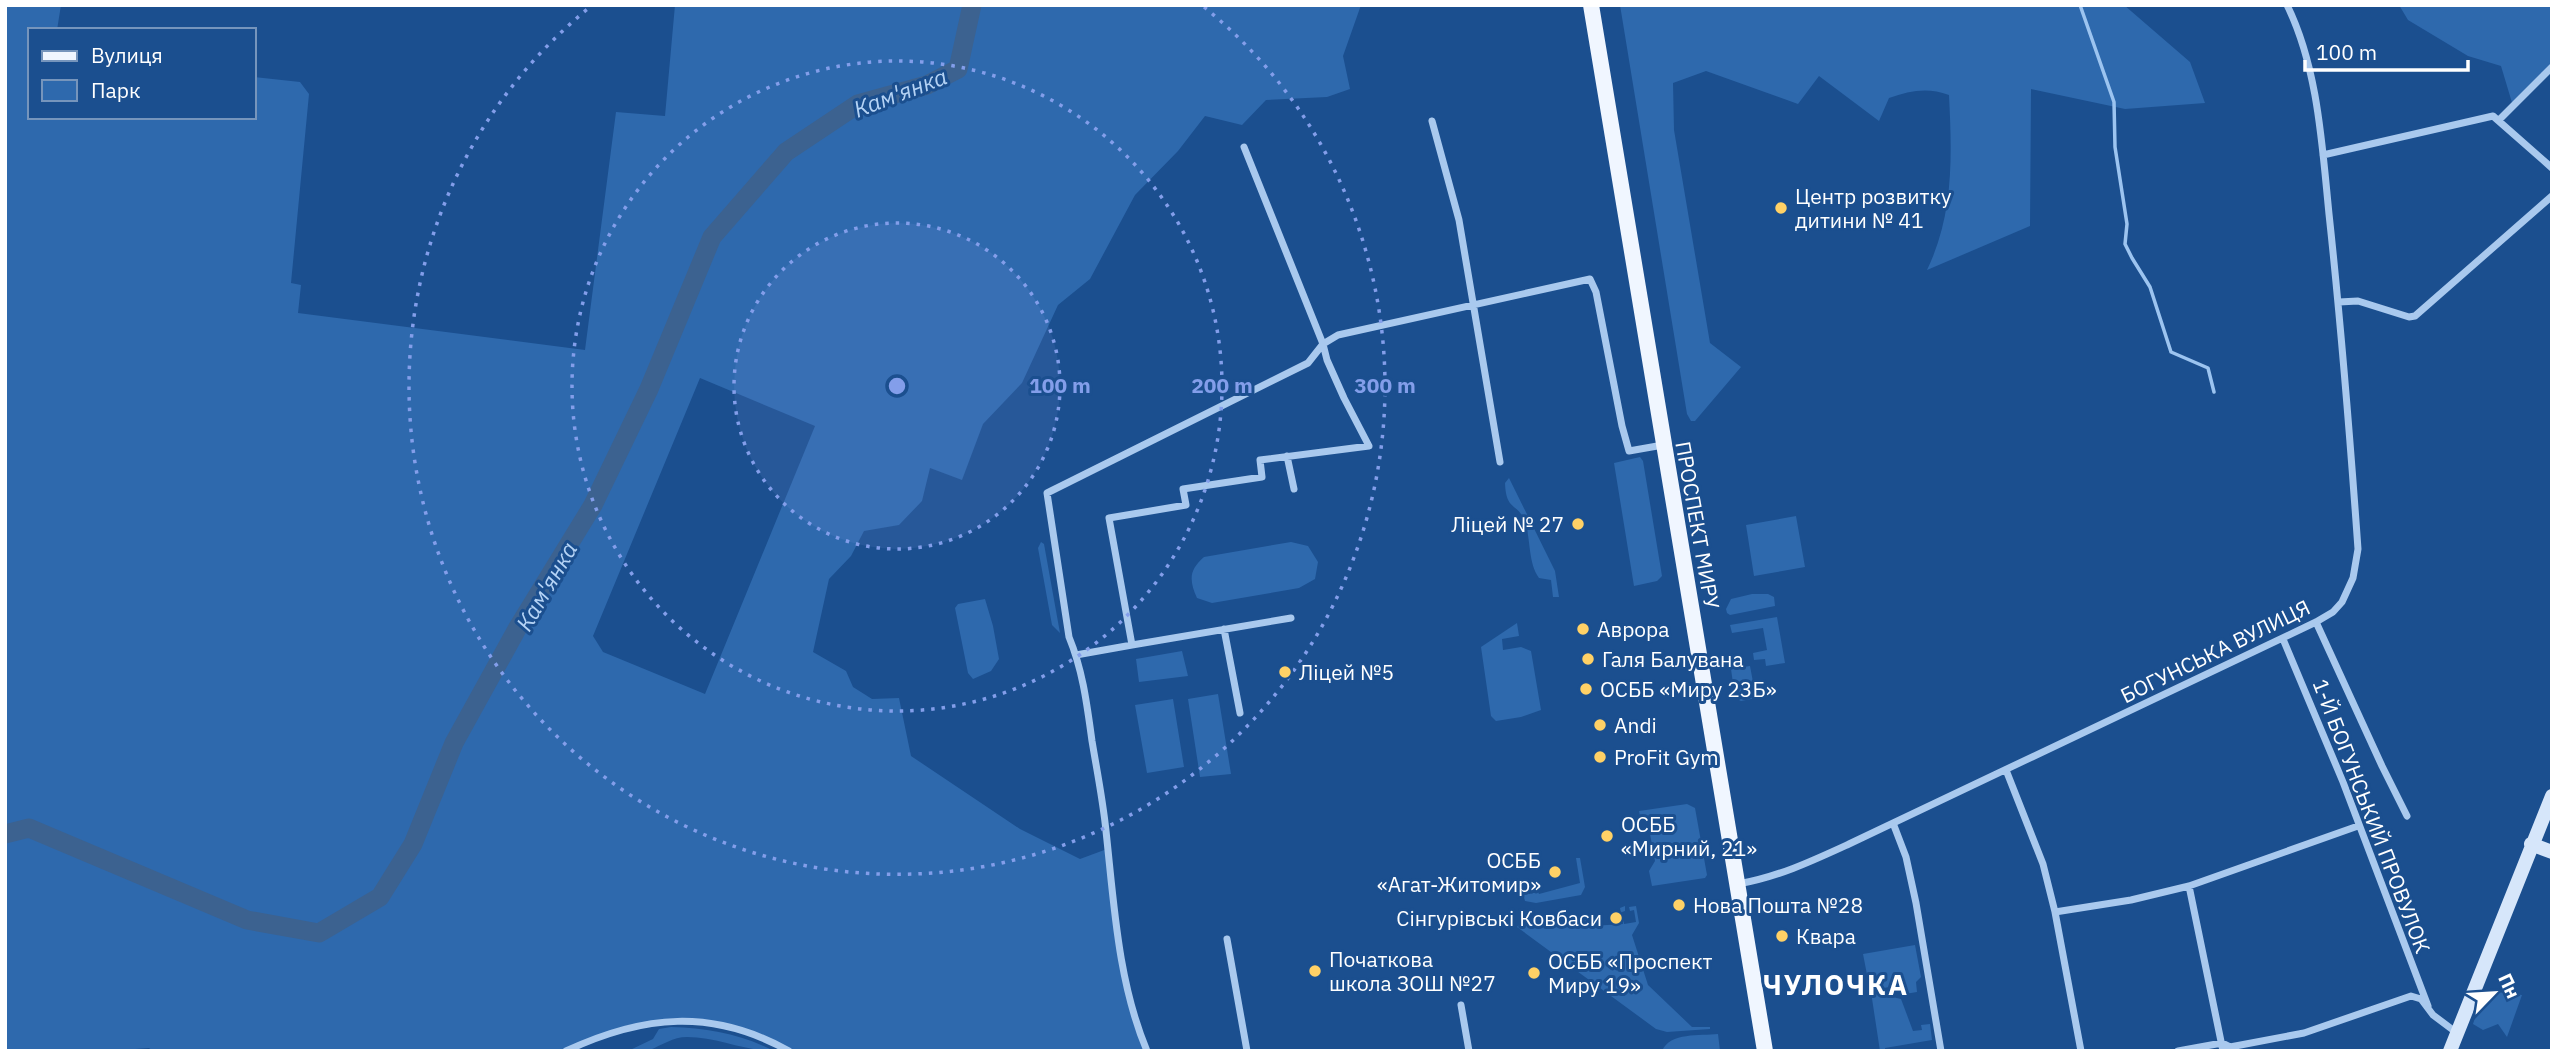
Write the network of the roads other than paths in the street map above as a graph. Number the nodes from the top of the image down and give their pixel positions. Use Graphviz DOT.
graph roads {
  1 [pos="1591,5"];
  2 [pos="2287,5"];
  3 [pos="2552,67"];
  4 [pos="2499,120"];
  5 [pos="1432,121"];
  6 [pos="1244,147"];
  7 [pos="2323,155"];
  8 [pos="2552,168"];
  9 [pos="2552,196"];
  10 [pos="2339,302"];
  11 [pos="1474,305"];
  12 [pos="1323,344"];
  13 [pos="1663,445"];
  14 [pos="1287,456"];
  15 [pos="1500,462"];
  16 [pos="1294,489"];
  17 [pos="1290,618"];
  18 [pos="2316,622"];
  19 [pos="1224,629"];
  20 [pos="2283,639"];
  21 [pos="1132,645"];
  22 [pos="1076,655"];
  23 [pos="1240,713"];
  24 [pos="2006,770"];
  25 [pos="2552,796"];
  26 [pos="2407,816"];
  27 [pos="1893,823"];
  28 [pos="2358,826"];
  29 [pos="2531,844"];
  30 [pos="2552,852"];
  31 [pos="1738,884"];
  32 [pos="2189,886"];
  33 [pos="2055,912"];
  34 [pos="1227,939"];
  35 [pos="1461,1005"];
  36 [pos="2428,1006"];
  37 [pos="2457,1033"];
  38 [pos="2222,1047"];
  39 [pos="566,1051"];
  40 [pos="789,1051"];
  41 [pos="1147,1051"];
  42 [pos="1247,1051"];
  43 [pos="1469,1051"];
  44 [pos="1765,1051"];
  45 [pos="1941,1051"];
  46 [pos="2081,1051"];
  47 [pos="2178,1051"];
  48 [pos="2450,1051"];
  1 -- 13 [label="main road, ПРОСПЕКТ МИРУ"];
  2 -- 7 [label="street, БОГУНСЬКА ВУЛИЦЯ"];
  3 -- 4 [label="street"];
  4 -- 7 [label="street"];
  4 -- 8 [label="street"];
  5 -- 11 [label="street"];
  6 -- 12 [label="street"];
  7 -- 10 [label="street, БОГУНСЬКА ВУЛИЦЯ"];
  9 -- 10 [label="street"];
  10 -- 18 [label="street, БОГУНСЬКА ВУЛИЦЯ"];
  11 -- 12 [label="street"];
  11 -- 13 [label="street"];
  11 -- 15 [label="street"];
  12 -- 14 [label="street"];
  12 -- 22 [label="street"];
  13 -- 31 [label="main road, ПРОСПЕКТ МИРУ"];
  14 -- 16 [label="street"];
  14 -- 21 [label="street"];
  17 -- 19 [label="street"];
  18 -- 20 [label="street, БОГУНСЬКА ВУЛИЦЯ"];
  18 -- 26 [label="street"];
  19 -- 21 [label="street"];
  19 -- 23 [label="street"];
  20 -- 24 [label="street, БОГУНСЬКА ВУЛИЦЯ"];
  20 -- 28 [label="street, 1-Й БОГУНСЬКИЙ ПРОВУЛОК"];
  21 -- 22 [label="street"];
  22 -- 41 [label="street"];
  24 -- 27 [label="street, БОГУНСЬКА ВУЛИЦЯ"];
  24 -- 33 [label="street"];
  25 -- 29 [label="street"];
  27 -- 31 [label="street, БОГУНСЬКА ВУЛИЦЯ"];
  27 -- 45 [label="street"];
  28 -- 32 [label="street"];
  28 -- 36 [label="street, 1-Й БОГУНСЬКИЙ ПРОВУЛОК"];
  29 -- 30 [label="street"];
  29 -- 37 [label="street"];
  31 -- 44 [label="main road, ПРОСПЕКТ МИРУ"];
  32 -- 33 [label="street"];
  32 -- 38 [label="street"];
  33 -- 46 [label="street"];
  34 -- 42 [label="street"];
  35 -- 43 [label="street"];
  36 -- 37 [label="street"];
  36 -- 38 [label="street"];
  37 -- 48 [label="street"];
  38 -- 47 [label="street"];
  39 -- 40 [label="street"];
}
